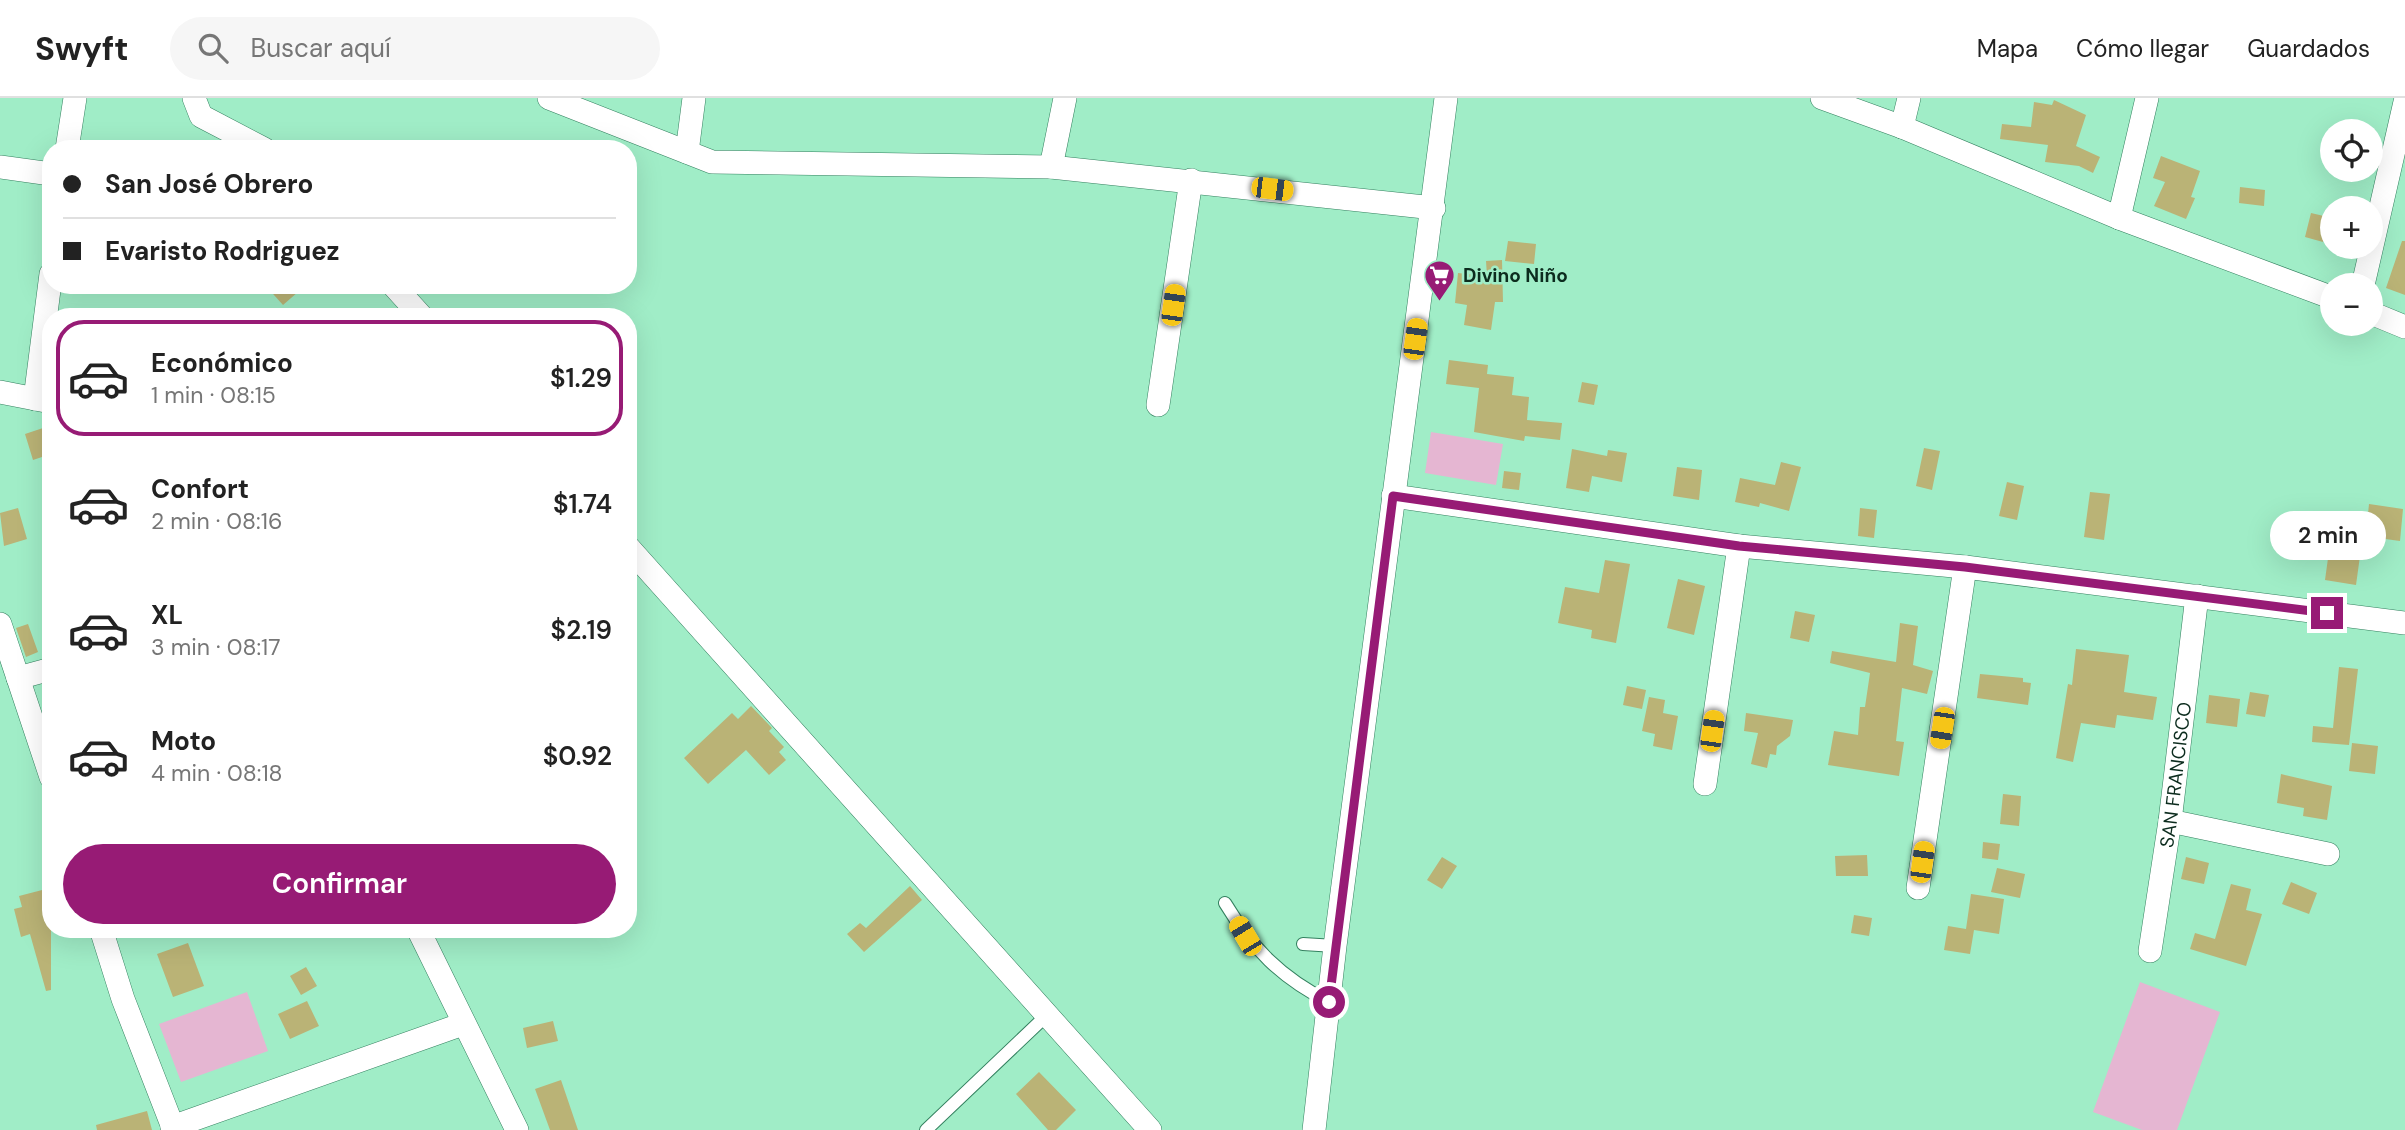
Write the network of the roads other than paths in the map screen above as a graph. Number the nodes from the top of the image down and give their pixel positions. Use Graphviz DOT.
graph roads {
  1 [pos="75,98"];
  2 [pos="194,98"];
  3 [pos="550,98"];
  4 [pos="694,98"];
  5 [pos="1065,98"];
  6 [pos="1446,98"];
  7 [pos="1822,98"];
  8 [pos="1909,98"];
  9 [pos="2147,98"];
  10 [pos="2405,102"];
  11 [pos="1902,127"];
  12 [pos="68,140"];
  13 [pos="247,140"];
  14 [pos="687,152"];
  15 [pos="0,167"];
  16 [pos="1051,167"];
  17 [pos="42,173"];
  18 [pos="1191,180"];
  19 [pos="1434,208"];
  20 [pos="2119,218"];
  21 [pos="2366,273"];
  22 [pos="2320,293"];
  23 [pos="401,294"];
  24 [pos="414,308"];
  25 [pos="2383,318"];
  26 [pos="2405,327"];
  27 [pos="0,392"];
  28 [pos="42,401"];
  29 [pos="1158,405"];
  30 [pos="1393,496"];
  31 [pos="1739,546"];
  32 [pos="637,557"];
  33 [pos="1965,567"];
  34 [pos="2197,596"];
  35 [pos="2405,623"];
  36 [pos="0,624"];
  37 [pos="42,671"];
  38 [pos="18,678"];
  39 [pos="42,750"];
  40 [pos="1705,784"];
  41 [pos="2170,821"];
  42 [pos="2328,854"];
  43 [pos="1918,888"];
  44 [pos="1225,903"];
  45 [pos="104,938"];
  46 [pos="422,938"];
  47 [pos="1303,944"];
  48 [pos="1335,946"];
  49 [pos="2150,951"];
  50 [pos="1329,1002"];
  51 [pos="1047,1015"];
  52 [pos="463,1024"];
  53 [pos="173,1129"];
  54 [pos="517,1130"];
  55 [pos="926,1130"];
  56 [pos="1150,1130"];
  57 [pos="1314,1130"];
  1 -- 12 [label="street"];
  2 -- 13 [label="street"];
  3 -- 14 [label="street"];
  4 -- 14 [label="street"];
  5 -- 16 [label="street"];
  6 -- 19 [label="street"];
  7 -- 11 [label="street"];
  8 -- 11 [label="street"];
  9 -- 20 [label="street"];
  10 -- 21 [label="street"];
  11 -- 20 [label="street"];
  14 -- 16 [label="street"];
  15 -- 17 [label="street"];
  16 -- 18 [label="street"];
  18 -- 19 [label="street"];
  18 -- 29 [label="street"];
  19 -- 30 [label="street"];
  20 -- 22 [label="street"];
  23 -- 24 [label="street"];
  25 -- 26 [label="street"];
  27 -- 28 [label="street"];
  30 -- 31 [label="street"];
  30 -- 48 [label="street"];
  31 -- 33 [label="street"];
  31 -- 40 [label="street"];
  32 -- 51 [label="street"];
  33 -- 34 [label="street"];
  33 -- 43 [label="street"];
  34 -- 35 [label="street"];
  34 -- 41 [label="street, SAN FRANCISCO"];
  36 -- 38 [label="street"];
  37 -- 38 [label="street"];
  38 -- 39 [label="street"];
  41 -- 42 [label="street"];
  41 -- 49 [label="street, SAN FRANCISCO"];
  44 -- 50 [label="lane"];
  45 -- 53 [label="street"];
  46 -- 52 [label="street"];
  47 -- 48 [label="lane"];
  48 -- 50 [label="street"];
  50 -- 57 [label="street"];
  51 -- 55 [label="lane"];
  51 -- 56 [label="street"];
  52 -- 53 [label="street"];
  52 -- 54 [label="street"];
}
